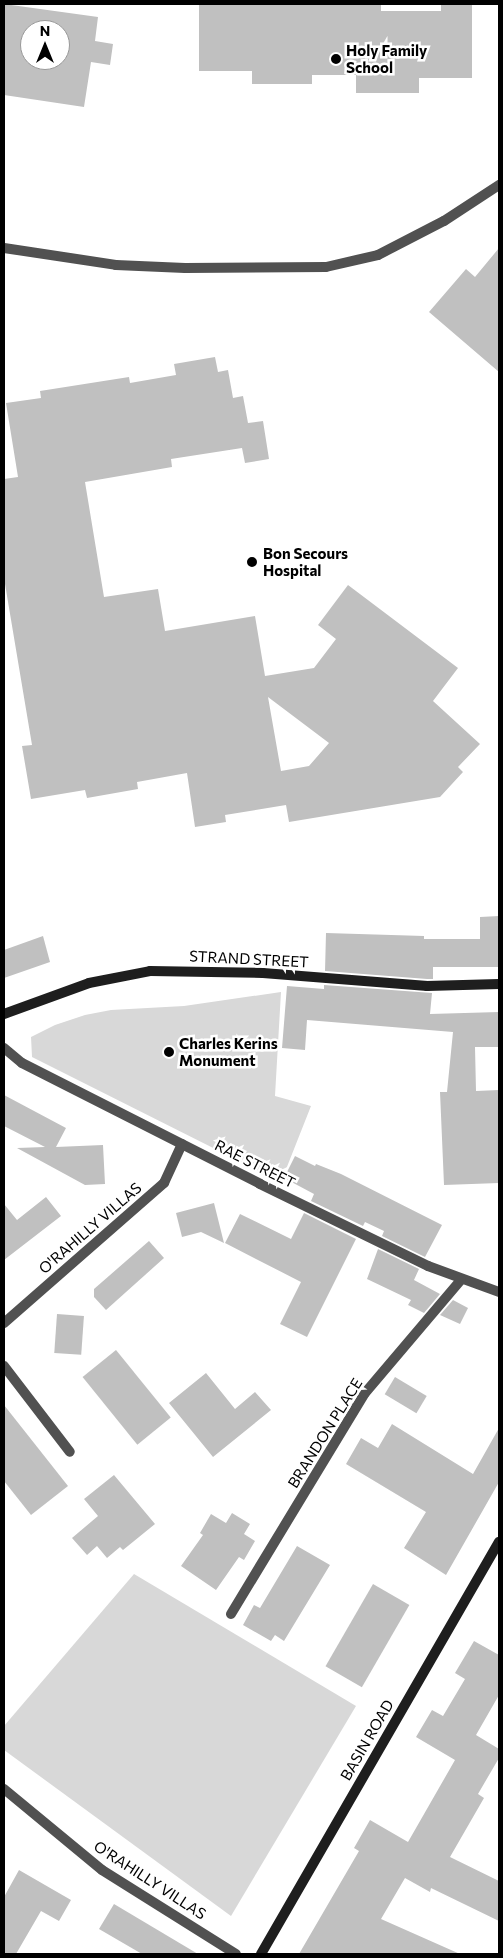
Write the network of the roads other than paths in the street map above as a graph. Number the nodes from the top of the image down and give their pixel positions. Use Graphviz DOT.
graph roads {
  1 [pos="499,185"];
  2 [pos="4,248"];
  3 [pos="499,984"];
  4 [pos="4,1014"];
  5 [pos="4,1048"];
  6 [pos="182,1144"];
  7 [pos="461,1280"];
  8 [pos="499,1292"];
  9 [pos="4,1323"];
  10 [pos="4,1366"];
  11 [pos="70,1452"];
  12 [pos="499,1542"];
  13 [pos="231,1614"];
  14 [pos="4,1789"];
  15 [pos="236,1954"];
  16 [pos="261,1954"];
  1 -- 2 [label="street"];
  3 -- 4 [label="street, STRAND STREET"];
  5 -- 6 [label="street, RAE STREET"];
  6 -- 7 [label="street, RAE STREET"];
  6 -- 9 [label="street, O'RAHILLY VILLAS"];
  7 -- 8 [label="street, RAE STREET"];
  7 -- 13 [label="street, BRANDON PLACE"];
  10 -- 11 [label="street"];
  12 -- 16 [label="street, BASIN ROAD"];
  14 -- 15 [label="street, O'RAHILLY VILLAS"];
}
